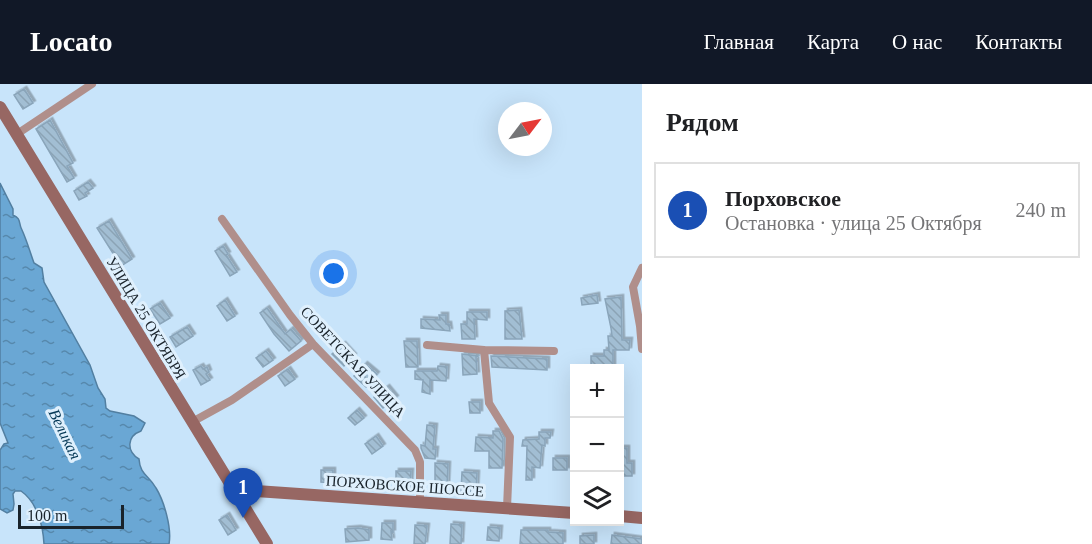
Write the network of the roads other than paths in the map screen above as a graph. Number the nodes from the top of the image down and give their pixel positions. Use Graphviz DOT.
graph roads {
  1 [pos="92,84"];
  2 [pos="0,107"];
  3 [pos="17,135"];
  4 [pos="222,219"];
  5 [pos="642,268"];
  6 [pos="314,344"];
  7 [pos="427,345"];
  8 [pos="642,349"];
  9 [pos="484,350"];
  10 [pos="554,351"];
  11 [pos="192,422"];
  12 [pos="234,491"];
  13 [pos="420,501"];
  14 [pos="507,508"];
  15 [pos="570,513"];
  16 [pos="624,516"];
  17 [pos="642,518"];
  18 [pos="267,544"];
  1 -- 3 [label="street"];
  2 -- 3 [label="main road, УЛИЦА 25 ОКТЯБРЯ"];
  3 -- 11 [label="main road, УЛИЦА 25 ОКТЯБРЯ"];
  4 -- 6 [label="street, СОВЕТСКАЯ УЛИЦА"];
  5 -- 8 [label="street"];
  6 -- 11 [label="street"];
  6 -- 13 [label="street, СОВЕТСКАЯ УЛИЦА"];
  7 -- 9 [label="street"];
  9 -- 10 [label="street"];
  9 -- 14 [label="street"];
  11 -- 12 [label="main road, УЛИЦА 25 ОКТЯБРЯ"];
  12 -- 13 [label="main road, ПОРХОВСКОЕ ШОССЕ"];
  12 -- 18 [label="main road, УЛИЦА 25 ОКТЯБРЯ"];
  13 -- 14 [label="main road, ПОРХОВСКОЕ ШОССЕ"];
  14 -- 15 [label="main road, ПОРХОВСКОЕ ШОССЕ"];
  16 -- 17 [label="main road"];
}
